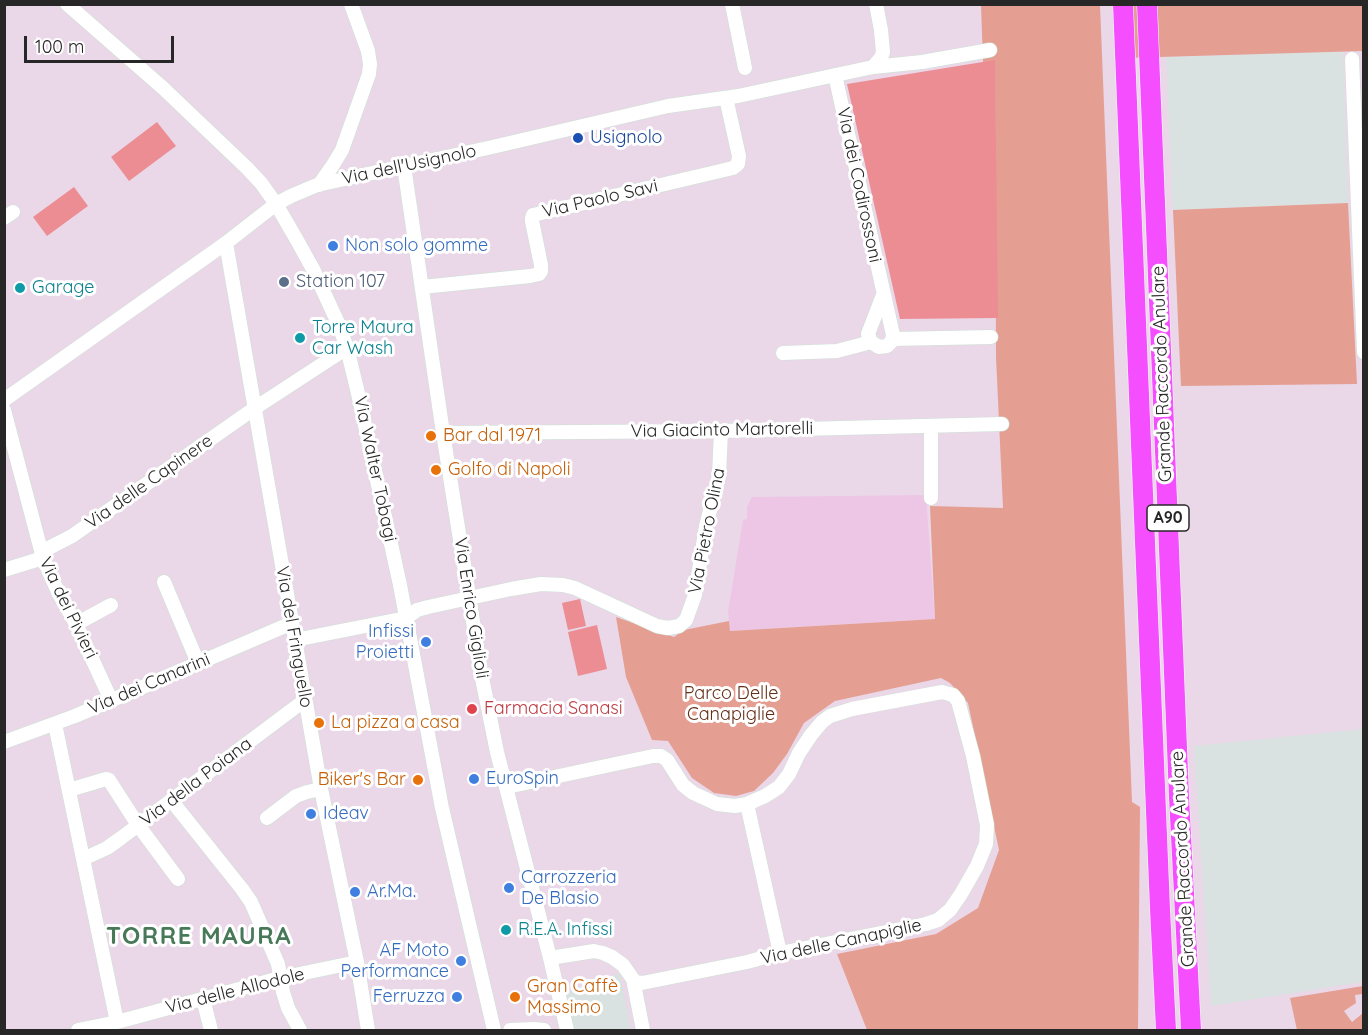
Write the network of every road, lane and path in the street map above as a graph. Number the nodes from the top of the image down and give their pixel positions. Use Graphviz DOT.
graph roads {
  1 [pos="68,4"];
  2 [pos="351,4"];
  3 [pos="732,4"];
  4 [pos="876,4"];
  5 [pos="1123,4"];
  6 [pos="1147,4"];
  7 [pos="990,50"];
  8 [pos="1352,59"];
  9 [pos="873,67"];
  10 [pos="745,68"];
  11 [pos="835,75"];
  12 [pos="726,98"];
  13 [pos="404,166"];
  14 [pos="319,184"];
  15 [pos="276,204"];
  16 [pos="226,243"];
  17 [pos="422,287"];
  18 [pos="883,295"];
  19 [pos="991,337"];
  20 [pos="892,339"];
  21 [pos="871,342"];
  22 [pos="346,348"];
  23 [pos="1364,352"];
  24 [pos="783,353"];
  25 [pos="4,400"];
  26 [pos="255,408"];
  27 [pos="4,410"];
  28 [pos="1002,424"];
  29 [pos="931,426"];
  30 [pos="721,431"];
  31 [pos="443,433"];
  32 [pos="931,498"];
  33 [pos="42,555"];
  34 [pos="4,570"];
  35 [pos="164,582"];
  36 [pos="469,598"];
  37 [pos="111,605"];
  38 [pos="406,618"];
  39 [pos="292,623"];
  40 [pos="76,624"];
  41 [pos="295,640"];
  42 [pos="198,663"];
  43 [pos="111,700"];
  44 [pos="305,700"];
  45 [pos="55,724"];
  46 [pos="4,742"];
  47 [pos="507,787"];
  48 [pos="321,789"];
  49 [pos="69,790"];
  50 [pos="171,800"];
  51 [pos="747,804"];
  52 [pos="267,818"];
  53 [pos="138,825"];
  54 [pos="83,859"];
  55 [pos="178,879"];
  56 [pos="780,953"];
  57 [pos="550,958"];
  58 [pos="357,962"];
  59 [pos="1188,974"];
  60 [pos="280,978"];
  61 [pos="633,979"];
  62 [pos="203,999"];
  63 [pos="126,1024"];
  64 [pos="1165,1026"];
  65 [pos="78,1030"];
  66 [pos="211,1030"];
  67 [pos="300,1030"];
  68 [pos="368,1030"];
  69 [pos="495,1030"];
  70 [pos="510,1030"];
  71 [pos="544,1030"];
  72 [pos="567,1030"];
  73 [pos="642,1030"];
  74 [pos="1191,1030"];
  75 [pos="1200,1030"];
  1 -- 15 [label="street, Via Walter Tobagi"];
  2 -- 14 [label="street"];
  3 -- 10 [label="street"];
  4 -- 9 [label="street"];
  5 -- 64 [label="highway, Grande Raccordo Anulare / A90"];
  6 -- 59 [label="highway, Grande Raccordo Anulare / A90"];
  7 -- 9 [label="street, Via dell'Usignolo"];
  8 -- 23 [label="street"];
  9 -- 11 [label="street, Via dell'Usignolo"];
  11 -- 12 [label="street, Via dell'Usignolo"];
  11 -- 18 [label="street, Via dei Codirossoni"];
  12 -- 13 [label="street, Via dell'Usignolo"];
  12 -- 17 [label="street, Via Paolo Savi"];
  13 -- 14 [label="street, Via dell'Usignolo"];
  13 -- 17 [label="street, Via Enrico Giglioli"];
  14 -- 15 [label="street, Via dell'Usignolo"];
  15 -- 16 [label="street, Via dell'Usignolo"];
  15 -- 22 [label="street, Via Walter Tobagi"];
  16 -- 25 [label="street, Via dell'Usignolo"];
  16 -- 26 [label="street, Via del Fringuello"];
  17 -- 31 [label="street, Via Enrico Giglioli"];
  18 -- 20 [label="street, Via dei Codirossoni"];
  18 -- 21 [label="street"];
  19 -- 20 [label="street"];
  20 -- 21 [label="street"];
  21 -- 24 [label="street"];
  22 -- 26 [label="street, Via delle Capinere"];
  22 -- 38 [label="street, Via Walter Tobagi"];
  26 -- 33 [label="street, Via delle Capinere"];
  26 -- 39 [label="street, Via del Fringuello"];
  27 -- 33 [label="street, Via dei Pivieri"];
  28 -- 29 [label="street, Via Giacinto Martorelli"];
  29 -- 30 [label="street, Via Giacinto Martorelli"];
  29 -- 32 [label="street"];
  30 -- 31 [label="street, Via Giacinto Martorelli"];
  30 -- 36 [label="street, Via Pietro Olina"];
  31 -- 36 [label="street, Via Enrico Giglioli"];
  33 -- 34 [label="street, Via delle Capinere"];
  33 -- 40 [label="street, Via dei Pivieri"];
  35 -- 42 [label="street"];
  36 -- 38 [label="street"];
  36 -- 47 [label="street, Via Enrico Giglioli"];
  37 -- 40 [label="street"];
  38 -- 41 [label="street"];
  38 -- 69 [label="street, Via Walter Tobagi"];
  39 -- 41 [label="street, Via del Fringuello"];
  39 -- 42 [label="street, Via dei Canarini"];
  40 -- 43 [label="street, Via dei Pivieri"];
  41 -- 44 [label="street, Via del Fringuello"];
  42 -- 43 [label="street, Via dei Canarini"];
  43 -- 45 [label="street, Via dei Canarini"];
  44 -- 48 [label="street, Via del Fringuello"];
  44 -- 50 [label="street, Via della Poiana"];
  45 -- 46 [label="street, Via dei Canarini"];
  45 -- 49 [label="street"];
  47 -- 51 [label="street"];
  47 -- 57 [label="street, Via Enrico Giglioli"];
  48 -- 52 [label="street"];
  48 -- 58 [label="street, Via del Fringuello"];
  49 -- 53 [label="street"];
  49 -- 54 [label="street"];
  50 -- 53 [label="street, Via della Poiana"];
  50 -- 60 [label="street"];
  51 -- 56 [label="street"];
  51 -- 56 [label="street, Via delle Canapiglie"];
  53 -- 54 [label="street, Via della Poiana"];
  53 -- 55 [label="street"];
  54 -- 63 [label="street"];
  56 -- 61 [label="street, Via delle Canapiglie"];
  57 -- 61 [label="street"];
  57 -- 72 [label="street, Via Enrico Giglioli"];
  58 -- 60 [label="street, Via delle Allodole"];
  58 -- 68 [label="street, Via del Fringuello"];
  59 -- 74 [label="highway, Grande Raccordo Anulare / A90"];
  59 -- 75 [label="highway"];
  60 -- 62 [label="street, Via delle Allodole"];
  60 -- 67 [label="street"];
  61 -- 73 [label="street"];
  62 -- 63 [label="street, Via delle Allodole"];
  62 -- 66 [label="street"];
  63 -- 65 [label="street, Via delle Allodole"];
  70 -- 71 [label="street"];
}
